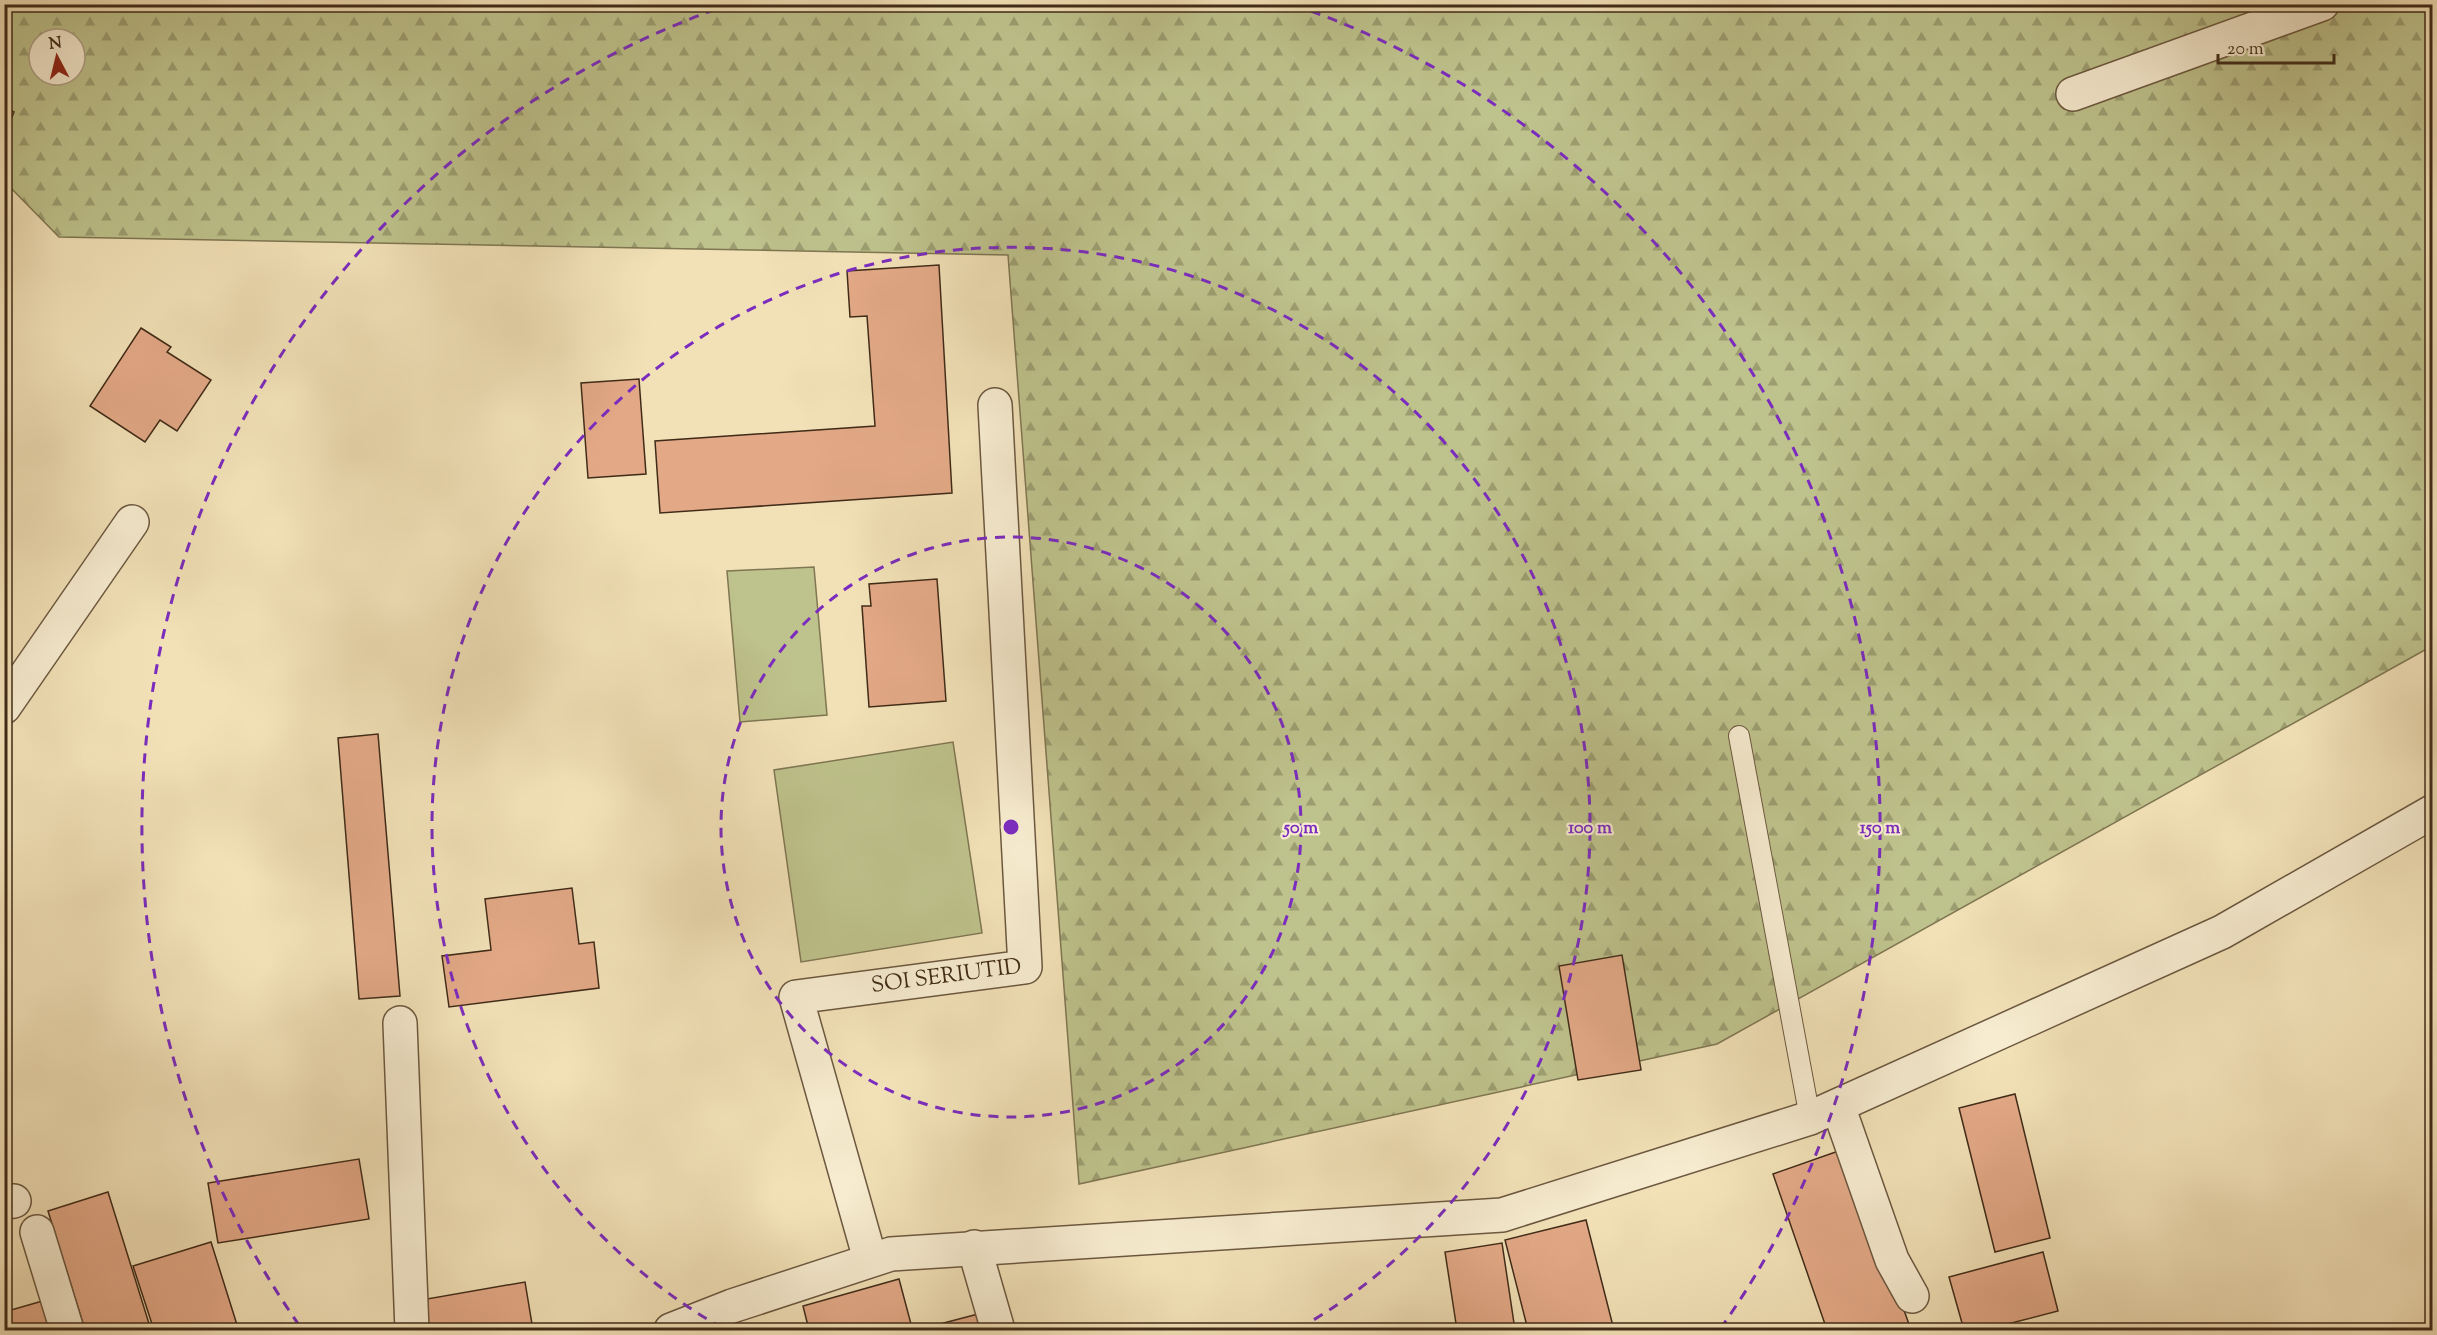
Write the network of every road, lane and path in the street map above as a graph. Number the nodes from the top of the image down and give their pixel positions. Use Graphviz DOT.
graph roads {
  1 [pos="2322,4"];
  2 [pos="2073,94"];
  3 [pos="995,405"];
  4 [pos="132,522"];
  5 [pos="4,707"];
  6 [pos="1739,736"];
  7 [pos="2433,812"];
  8 [pos="400,1023"];
  9 [pos="1824,1112"];
  10 [pos="37,1232"];
  11 [pos="974,1247"];
  12 [pos="870,1260"];
  13 [pos="1912,1296"];
  14 [pos="735,1318"];
  15 [pos="68,1330"];
  16 [pos="412,1330"];
  17 [pos="671,1330"];
  18 [pos="998,1330"];
  1 -- 2 [label="street"];
  3 -- 12 [label="street, SOI SERIUTID"];
  4 -- 5 [label="street"];
  6 -- 9 [label="lane"];
  7 -- 9 [label="street"];
  8 -- 16 [label="street"];
  9 -- 11 [label="street"];
  9 -- 13 [label="street"];
  10 -- 15 [label="street"];
  11 -- 12 [label="street"];
  11 -- 18 [label="street"];
  12 -- 14 [label="street"];
  14 -- 17 [label="street"];
}
